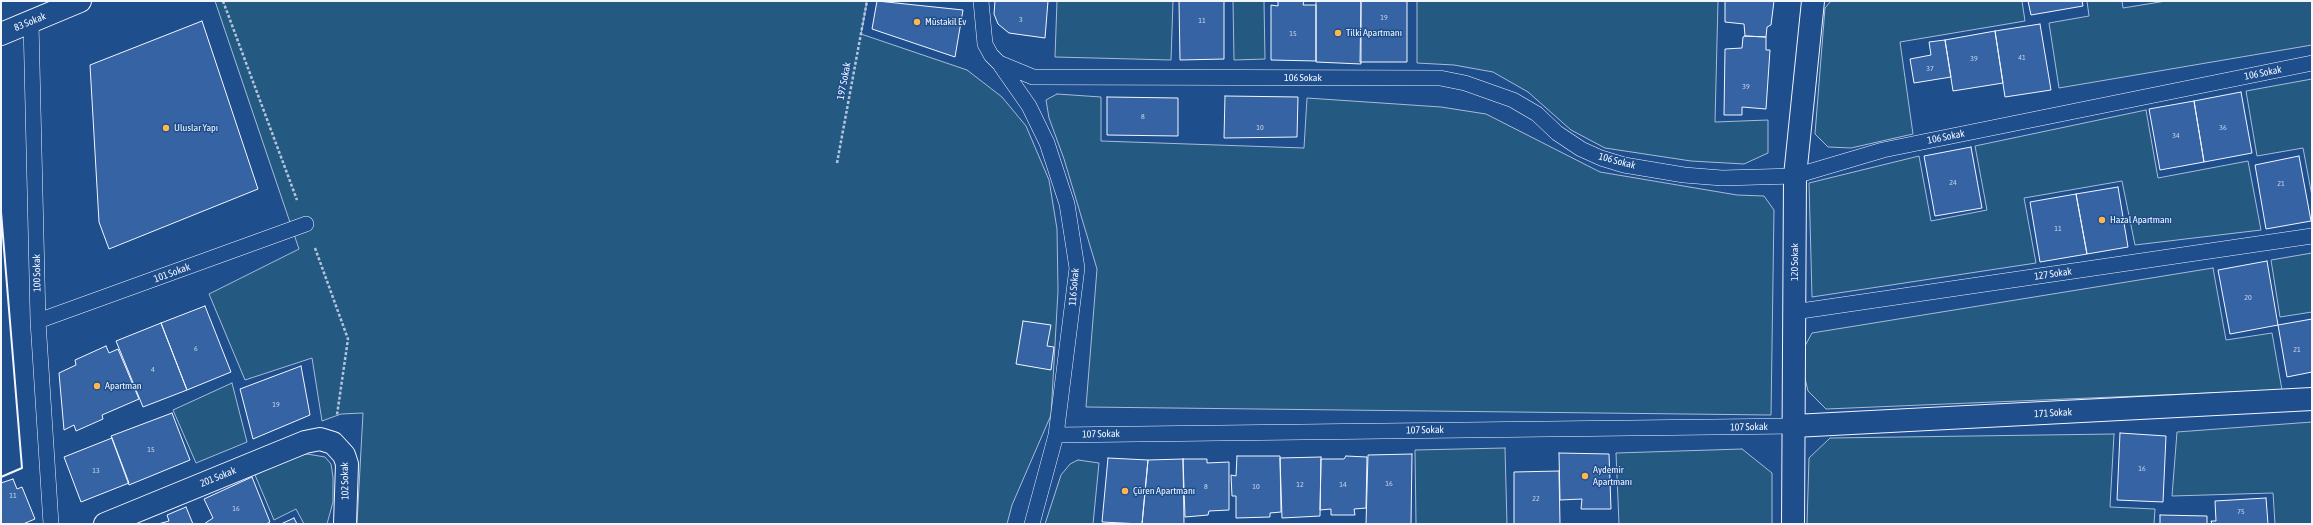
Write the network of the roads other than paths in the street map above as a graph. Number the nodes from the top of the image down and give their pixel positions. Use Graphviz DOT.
graph roads {
  1 [pos="80,1"];
  2 [pos="981,1"];
  3 [pos="1813,1"];
  4 [pos="31,22"];
  5 [pos="1,34"];
  6 [pos="999,63"];
  7 [pos="2312,63"];
  8 [pos="1795,176"];
  9 [pos="306,224"];
  10 [pos="2312,236"];
  11 [pos="1794,312"];
  12 [pos="38,321"];
  13 [pos="2312,399"];
  14 [pos="1794,426"];
  15 [pos="1056,435"];
  16 [pos="333,443"];
  17 [pos="51,524"];
  18 [pos="105,524"];
  19 [pos="345,524"];
  20 [pos="1032,524"];
  21 [pos="1794,524"];
  1 -- 4 [label="street, 83 Sokak"];
  2 -- 6 [label="lane, 106 Sokak"];
  3 -- 8 [label="street, 120 Sokak"];
  4 -- 5 [label="street, 83 Sokak"];
  4 -- 12 [label="lane, 100 Sokak"];
  6 -- 8 [label="lane, 106 Sokak"];
  6 -- 15 [label="lane, 116 Sokak"];
  7 -- 8 [label="lane, 106 Sokak"];
  8 -- 11 [label="street, 120 Sokak"];
  9 -- 12 [label="lane, 101 Sokak"];
  10 -- 11 [label="lane, 127 Sokak"];
  11 -- 14 [label="street, 120 Sokak"];
  12 -- 17 [label="lane, 100 Sokak"];
  13 -- 14 [label="street, 171 Sokak"];
  14 -- 15 [label="lane, 107 Sokak"];
  14 -- 21 [label="street, 120 Sokak"];
  15 -- 20 [label="lane, 116 Sokak"];
  16 -- 18 [label="street, 201 Sokak"];
  16 -- 19 [label="street, 102 Sokak"];
}
